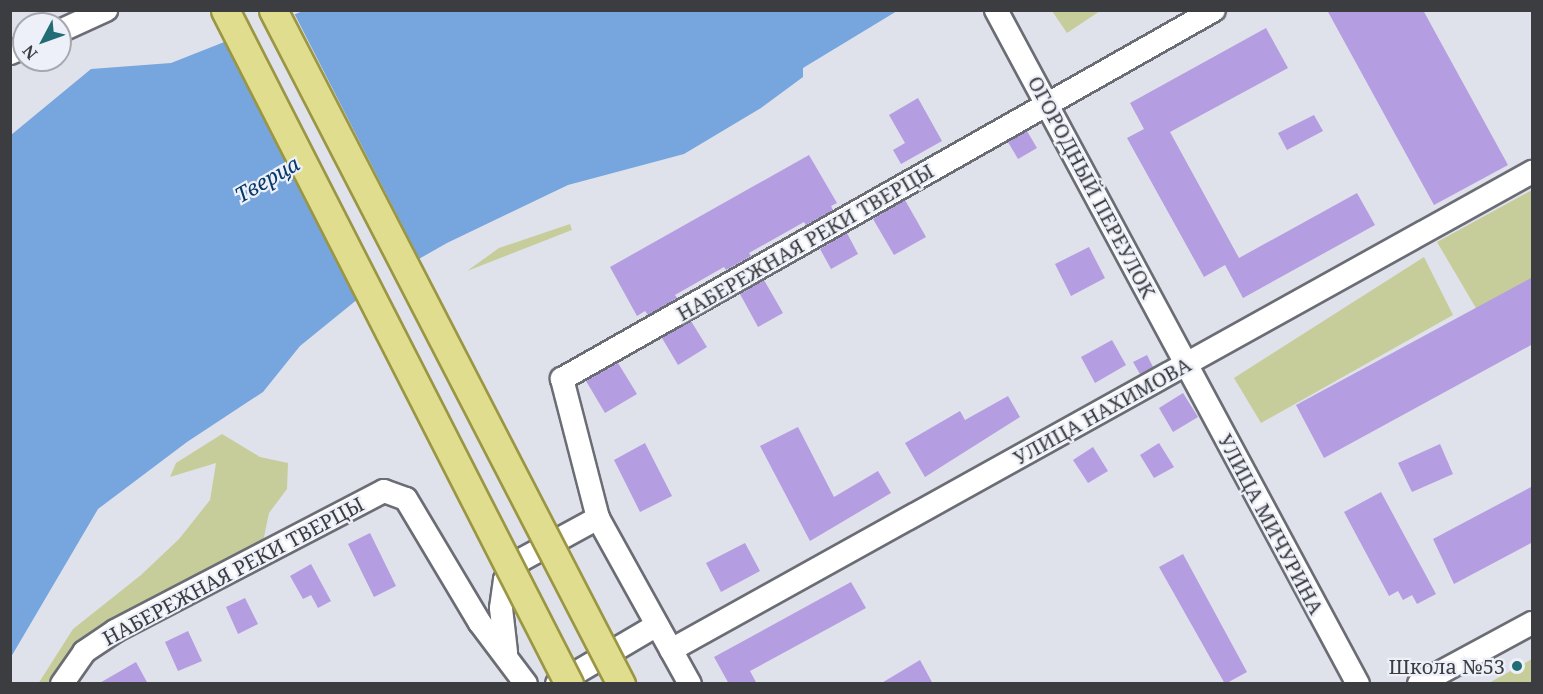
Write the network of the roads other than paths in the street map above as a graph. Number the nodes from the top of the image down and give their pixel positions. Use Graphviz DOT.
graph roads {
  1 [pos="106,10"];
  2 [pos="225,10"];
  3 [pos="273,10"];
  4 [pos="996,10"];
  5 [pos="1214,10"];
  6 [pos="72,26"];
  7 [pos="1047,105"];
  8 [pos="1533,172"];
  9 [pos="1187,363"];
  10 [pos="598,518"];
  11 [pos="1533,623"];
  12 [pos="657,625"];
  13 [pos="671,650"];
  14 [pos="506,652"];
  15 [pos="62,684"];
  16 [pos="526,684"];
  17 [pos="556,684"];
  18 [pos="569,684"];
  19 [pos="621,684"];
  20 [pos="690,684"];
  21 [pos="1358,684"];
  22 [pos="1419,684"];
  1 -- 6 [label="street"];
  2 -- 18 [label="main road, bridge"];
  3 -- 19 [label="main road, bridge"];
  4 -- 7 [label="street, ОГОРОДНЫЙ ПЕРЕУЛОК"];
  5 -- 7 [label="street, НАБЕРЕЖНАЯ РЕКИ ТВЕРЦЫ"];
  7 -- 9 [label="street, ОГОРОДНЫЙ ПЕРЕУЛОК"];
  7 -- 10 [label="street, НАБЕРЕЖНАЯ РЕКИ ТВЕРЦЫ"];
  8 -- 9 [label="street, УЛИЦА НАХИМОВА"];
  9 -- 13 [label="street, УЛИЦА НАХИМОВА"];
  9 -- 21 [label="street, УЛИЦА МИЧУРИНА"];
  10 -- 12 [label="street"];
  10 -- 14 [label="street"];
  11 -- 22 [label="street"];
  12 -- 13 [label="street"];
  12 -- 17 [label="street"];
  13 -- 20 [label="street"];
  14 -- 15 [label="street, НАБЕРЕЖНАЯ РЕКИ ТВЕРЦЫ"];
  14 -- 16 [label="street"];
}
